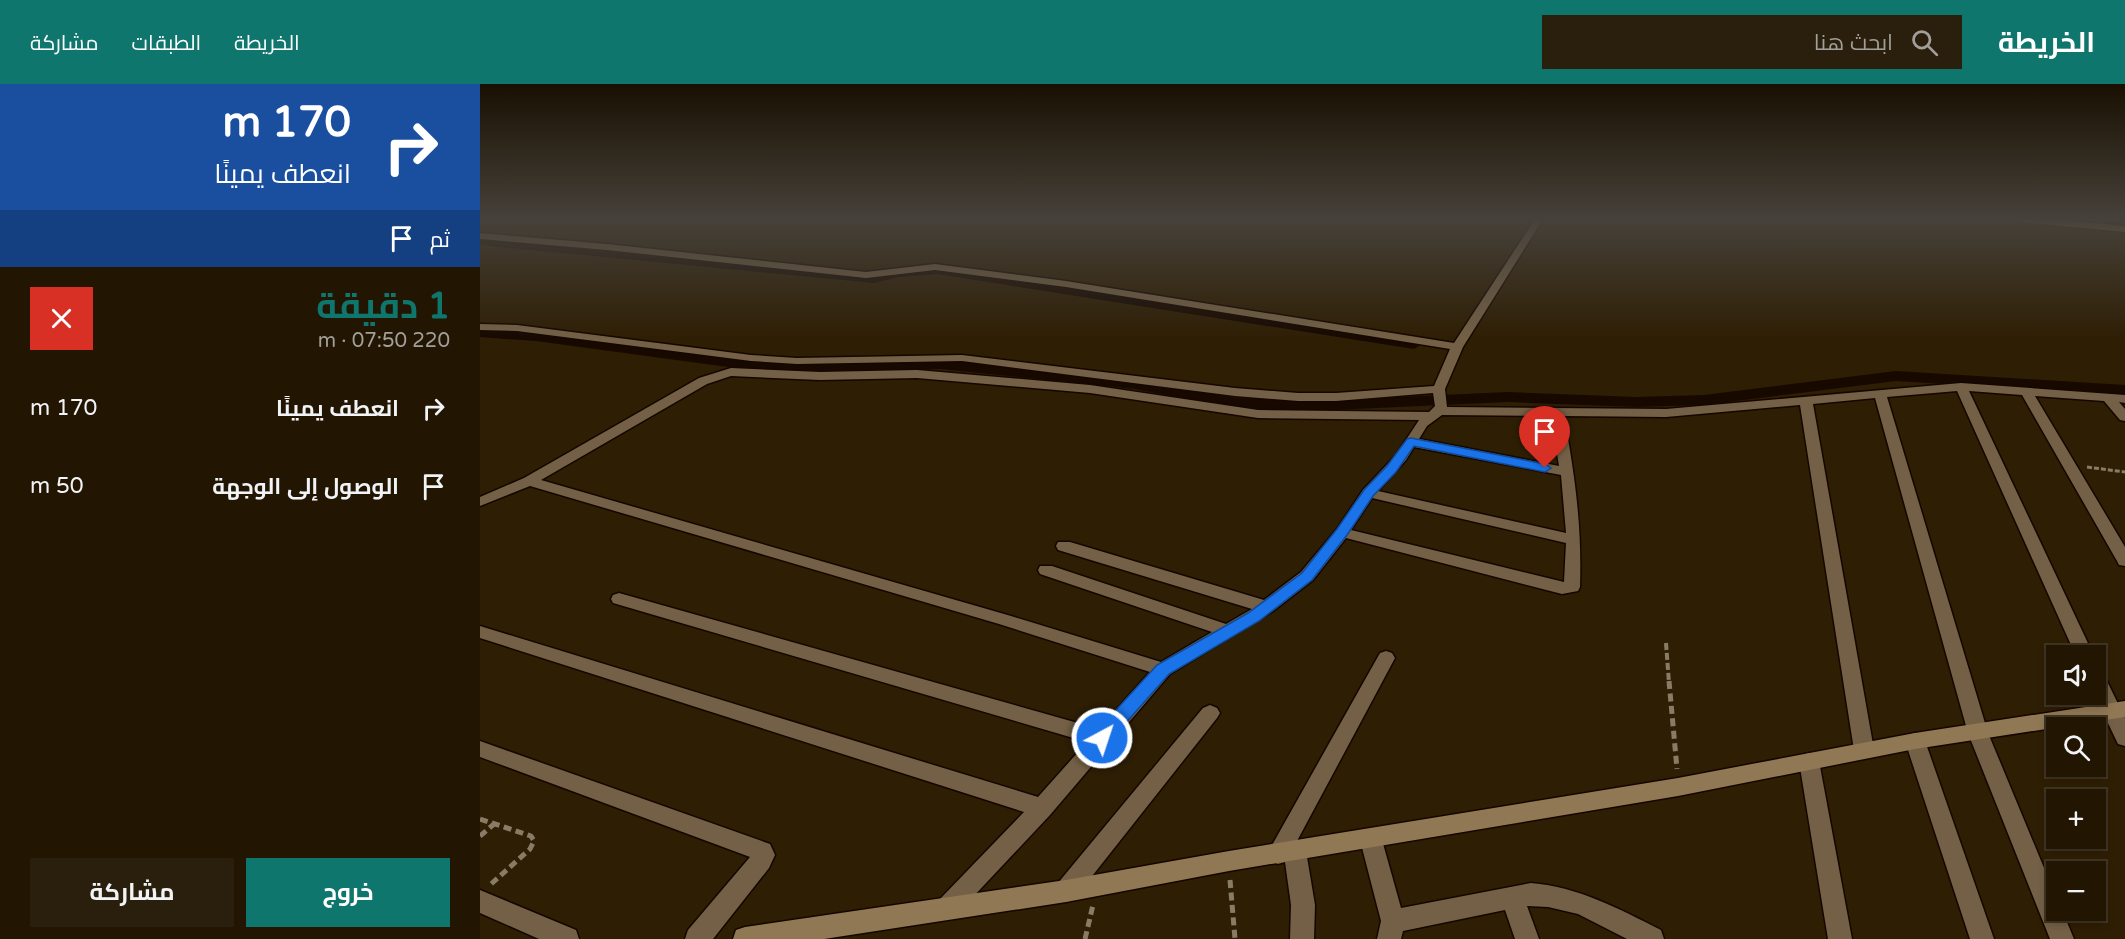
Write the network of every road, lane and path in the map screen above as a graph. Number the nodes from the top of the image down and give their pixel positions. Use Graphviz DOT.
graph roads {
  1 [pos="717,259"];
  2 [pos="1513,259"];
  3 [pos="480,327"];
  4 [pos="1457,347"];
  5 [pos="1961,387"];
  6 [pos="2025,390"];
  7 [pos="1880,393"];
  8 [pos="2108,398"];
  9 [pos="2125,399"];
  10 [pos="1806,402"];
  11 [pos="1438,403"];
  12 [pos="1557,413"];
  13 [pos="2125,417"];
  14 [pos="1411,442"];
  15 [pos="2068,464"];
  16 [pos="1567,472"];
  17 [pos="2125,472"];
  18 [pos="529,481"];
  19 [pos="1368,493"];
  20 [pos="480,502"];
  21 [pos="1342,532"];
  22 [pos="1574,540"];
  23 [pos="1065,546"];
  24 [pos="2125,561"];
  25 [pos="1046,570"];
  26 [pos="619,599"];
  27 [pos="1267,607"];
  28 [pos="1227,631"];
  29 [pos="480,632"];
  30 [pos="1666,643"];
  31 [pos="2080,645"];
  32 [pos="1386,658"];
  33 [pos="1163,669"];
  34 [pos="2106,693"];
  35 [pos="2118,710"];
  36 [pos="1210,713"];
  37 [pos="1978,733"];
  38 [pos="1102,738"];
  39 [pos="2125,738"];
  40 [pos="1915,741"];
  41 [pos="480,749"];
  42 [pos="1864,750"];
  43 [pos="1809,761"];
  44 [pos="1678,788"];
  45 [pos="1042,808"];
  46 [pos="480,819"];
  47 [pos="494,824"];
  48 [pos="480,836"];
  49 [pos="1371,840"];
  50 [pos="1286,852"];
  51 [pos="1229,861"];
  52 [pos="1098,885"];
  53 [pos="1066,891"];
  54 [pos="480,893"];
  55 [pos="1512,898"];
  56 [pos="480,901"];
  57 [pos="948,907"];
  58 [pos="854,921"];
  59 [pos="1391,930"];
  60 [pos="567,939"];
  61 [pos="697,939"];
  62 [pos="745,939"];
  63 [pos="836,939"];
  64 [pos="1085,939"];
  65 [pos="1235,939"];
  66 [pos="1302,939"];
  67 [pos="1527,939"];
  68 [pos="1652,939"];
  69 [pos="1840,939"];
  70 [pos="1982,939"];
  71 [pos="2062,939"];
  1 -- 4 [label="street"];
  2 -- 4 [label="street"];
  3 -- 11 [label="street"];
  4 -- 11 [label="street"];
  5 -- 6 [label="street"];
  5 -- 7 [label="street"];
  5 -- 31 [label="street"];
  6 -- 8 [label="street"];
  6 -- 15 [label="street"];
  7 -- 10 [label="street"];
  7 -- 37 [label="street"];
  8 -- 9 [label="street"];
  8 -- 13 [label="street"];
  10 -- 12 [label="street"];
  10 -- 42 [label="street"];
  11 -- 12 [label="street"];
  11 -- 14 [label="street"];
  11 -- 18 [label="street"];
  12 -- 16 [label="street"];
  14 -- 16 [label="street"];
  14 -- 19 [label="street"];
  15 -- 17 [label="path"];
  15 -- 24 [label="street"];
  16 -- 22 [label="street"];
  18 -- 20 [label="street"];
  18 -- 33 [label="street"];
  19 -- 21 [label="street"];
  19 -- 22 [label="street"];
  21 -- 22 [label="street"];
  21 -- 27 [label="street"];
  23 -- 27 [label="street"];
  25 -- 28 [label="street"];
  26 -- 38 [label="street"];
  27 -- 28 [label="street"];
  28 -- 33 [label="street"];
  29 -- 45 [label="street"];
  30 -- 44 [label="path"];
  32 -- 50 [label="street"];
  33 -- 38 [label="street"];
  34 -- 35 [label="street"];
  35 -- 37 [label="main road"];
  35 -- 39 [label="street"];
  36 -- 53 [label="street"];
  37 -- 40 [label="main road"];
  37 -- 71 [label="street"];
  38 -- 45 [label="street"];
  40 -- 42 [label="main road"];
  40 -- 70 [label="street"];
  41 -- 61 [label="street"];
  42 -- 43 [label="main road"];
  43 -- 44 [label="main road"];
  43 -- 69 [label="street"];
  44 -- 49 [label="main road"];
  45 -- 57 [label="street"];
  46 -- 47 [label="path"];
  47 -- 48 [label="path"];
  47 -- 54 [label="path"];
  49 -- 50 [label="main road"];
  49 -- 59 [label="street"];
  50 -- 51 [label="main road"];
  50 -- 66 [label="street"];
  51 -- 52 [label="main road"];
  51 -- 65 [label="path"];
  52 -- 53 [label="main road"];
  52 -- 64 [label="path"];
  53 -- 57 [label="main road"];
  55 -- 59 [label="street"];
  55 -- 67 [label="street"];
  55 -- 68 [label="street"];
  56 -- 60 [label="street"];
  57 -- 58 [label="main road"];
  58 -- 62 [label="main road"];
  58 -- 63 [label="street"];
}
